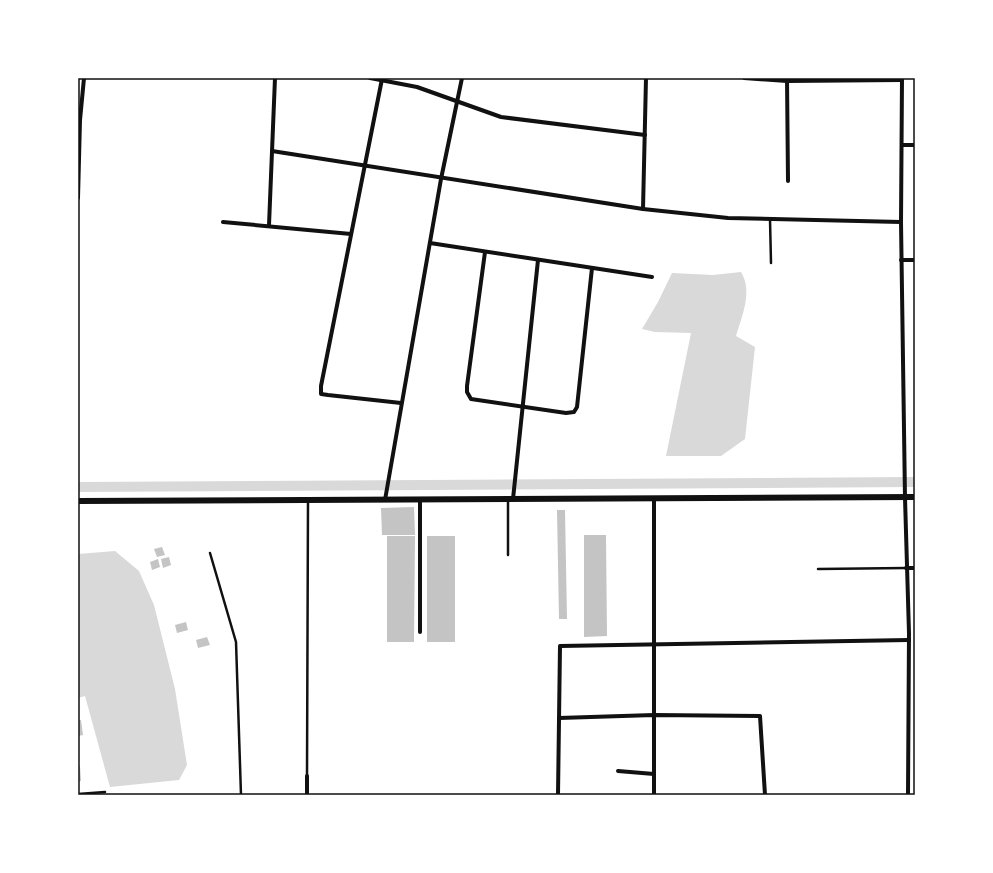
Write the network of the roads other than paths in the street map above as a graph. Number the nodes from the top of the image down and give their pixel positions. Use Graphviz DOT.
graph roads {
  1 [pos="84,78"];
  2 [pos="275,78"];
  3 [pos="370,78"];
  4 [pos="462,78"];
  5 [pos="646,78"];
  6 [pos="744,78"];
  7 [pos="787,79"];
  8 [pos="902,79"];
  9 [pos="382,80"];
  10 [pos="399,80"];
  11 [pos="457,100"];
  12 [pos="79,120"];
  13 [pos="645,135"];
  14 [pos="902,145"];
  15 [pos="915,145"];
  16 [pos="272,151"];
  17 [pos="364,167"];
  18 [pos="441,179"];
  19 [pos="788,181"];
  20 [pos="78,190"];
  21 [pos="78,198"];
  22 [pos="643,209"];
  23 [pos="770,219"];
  24 [pos="223,222"];
  25 [pos="901,222"];
  26 [pos="269,225"];
  27 [pos="350,234"];
  28 [pos="430,243"];
  29 [pos="485,252"];
  30 [pos="538,260"];
  31 [pos="901,260"];
  32 [pos="915,260"];
  33 [pos="771,263"];
  34 [pos="592,268"];
  35 [pos="652,277"];
  36 [pos="401,403"];
  37 [pos="522,407"];
  38 [pos="905,495"];
  39 [pos="512,497"];
  40 [pos="654,498"];
  41 [pos="915,498"];
  42 [pos="420,499"];
  43 [pos="308,500"];
  44 [pos="385,500"];
  45 [pos="78,501"];
  46 [pos="210,553"];
  47 [pos="508,555"];
  48 [pos="906,568"];
  49 [pos="915,568"];
  50 [pos="818,569"];
  51 [pos="420,632"];
  52 [pos="915,632"];
  53 [pos="909,633"];
  54 [pos="909,640"];
  55 [pos="654,645"];
  56 [pos="915,685"];
  57 [pos="909,686"];
  58 [pos="654,715"];
  59 [pos="559,718"];
  60 [pos="618,771"];
  61 [pos="654,774"];
  62 [pos="307,776"];
  63 [pos="105,792"];
  64 [pos="78,794"];
  65 [pos="241,795"];
  66 [pos="307,795"];
  67 [pos="558,795"];
  68 [pos="654,795"];
  69 [pos="765,795"];
  70 [pos="908,795"];
  1 -- 12 [label="street"];
  2 -- 16 [label="street"];
  3 -- 9 [label="street"];
  4 -- 11 [label="street"];
  5 -- 13 [label="street"];
  6 -- 7 [label="street"];
  7 -- 8 [label="street"];
  7 -- 19 [label="street"];
  8 -- 14 [label="street"];
  9 -- 10 [label="street"];
  9 -- 17 [label="street"];
  10 -- 11 [label="street"];
  11 -- 13 [label="street"];
  11 -- 18 [label="street"];
  12 -- 20 [label="street"];
  13 -- 22 [label="street"];
  14 -- 15 [label="street"];
  14 -- 25 [label="street"];
  16 -- 17 [label="street"];
  16 -- 26 [label="street"];
  17 -- 18 [label="street"];
  17 -- 27 [label="street"];
  18 -- 22 [label="street"];
  18 -- 28 [label="street"];
  20 -- 21 [label="street"];
  22 -- 23 [label="street"];
  23 -- 25 [label="street"];
  23 -- 33 [label="lane"];
  24 -- 26 [label="street"];
  25 -- 31 [label="street"];
  26 -- 27 [label="street"];
  27 -- 36 [label="street"];
  28 -- 29 [label="street"];
  28 -- 36 [label="street"];
  29 -- 30 [label="street"];
  29 -- 37 [label="street"];
  30 -- 34 [label="street"];
  30 -- 37 [label="street"];
  31 -- 32 [label="street"];
  31 -- 38 [label="street"];
  34 -- 35 [label="street"];
  34 -- 37 [label="street"];
  36 -- 44 [label="street"];
  37 -- 39 [label="street"];
  38 -- 40 [label="street"];
  38 -- 41 [label="street"];
  38 -- 48 [label="street"];
  39 -- 40 [label="street"];
  39 -- 42 [label="street"];
  39 -- 47 [label="lane"];
  40 -- 55 [label="street"];
  42 -- 44 [label="street"];
  42 -- 51 [label="street"];
  43 -- 44 [label="street"];
  43 -- 45 [label="street"];
  43 -- 62 [label="lane"];
  46 -- 65 [label="lane"];
  48 -- 49 [label="street"];
  48 -- 50 [label="lane"];
  48 -- 53 [label="street"];
  52 -- 53 [label="street"];
  53 -- 54 [label="street"];
  54 -- 55 [label="street"];
  54 -- 57 [label="street"];
  55 -- 58 [label="street"];
  55 -- 59 [label="street"];
  56 -- 57 [label="street"];
  57 -- 70 [label="street"];
  58 -- 59 [label="street"];
  58 -- 61 [label="street"];
  58 -- 69 [label="street"];
  59 -- 67 [label="street"];
  60 -- 61 [label="street"];
  61 -- 68 [label="street"];
  62 -- 66 [label="street"];
  63 -- 64 [label="lane"];
}
